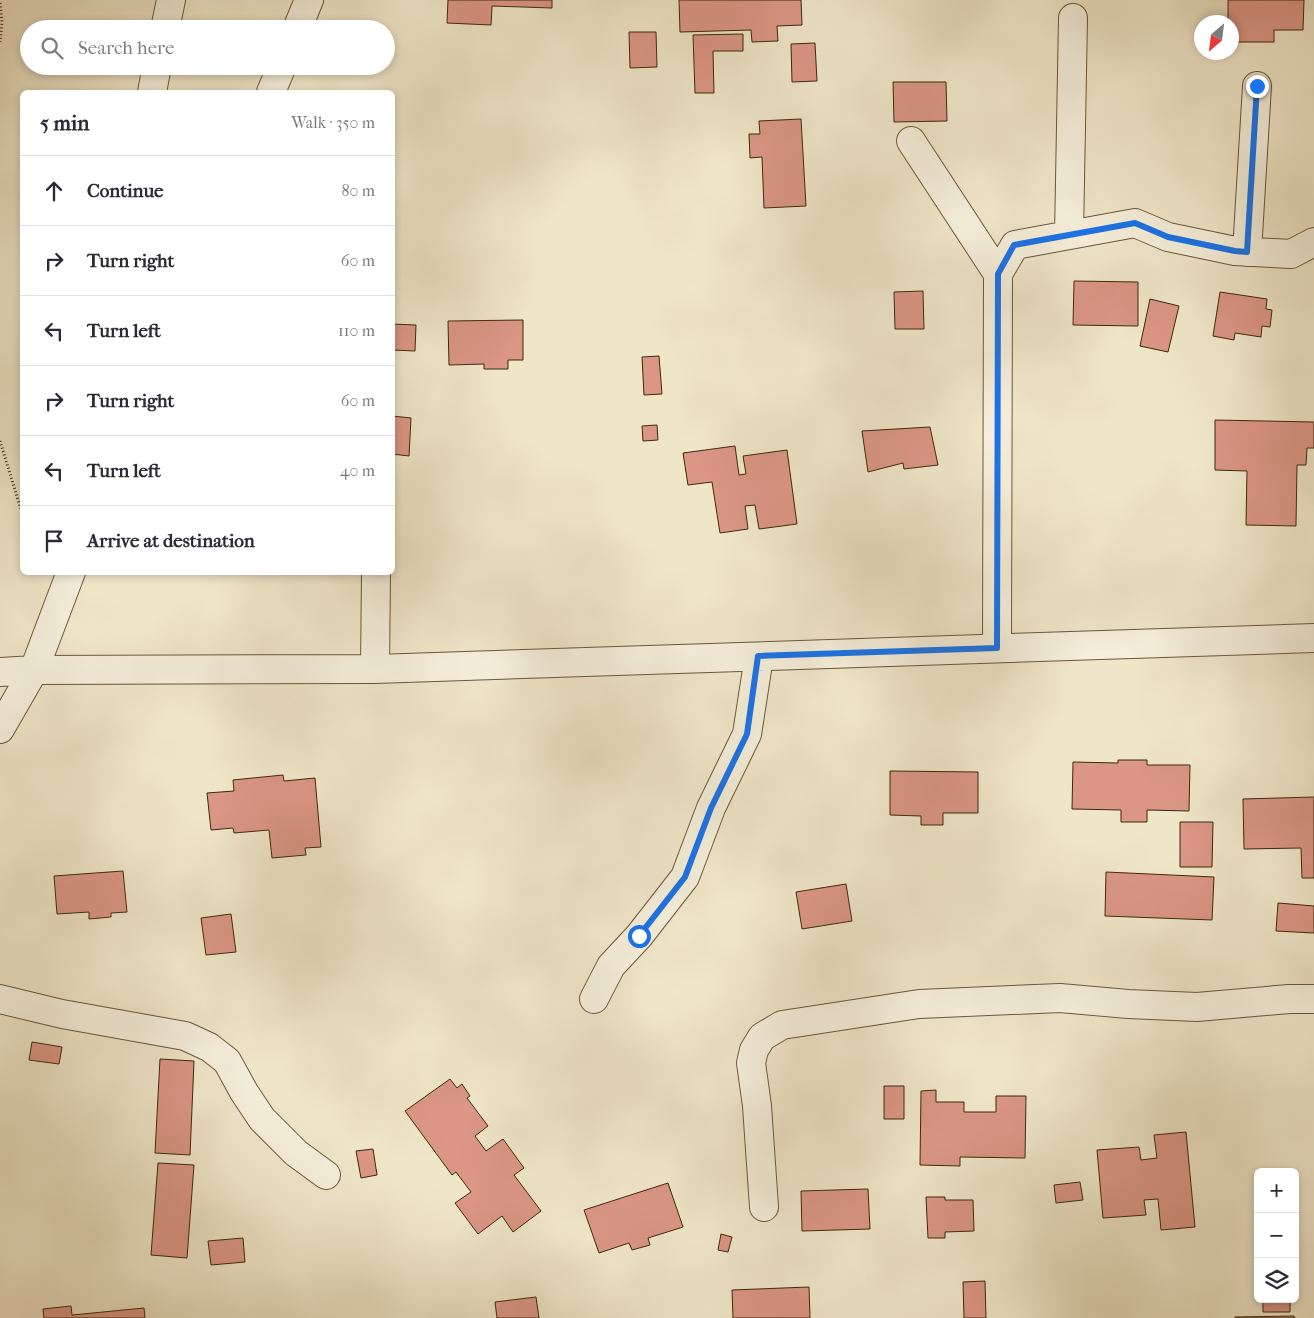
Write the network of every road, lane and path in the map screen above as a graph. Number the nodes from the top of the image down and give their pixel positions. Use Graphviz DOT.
graph roads {
  1 [pos="171,0"];
  2 [pos="309,0"];
  3 [pos="0,3"];
  4 [pos="1073,18"];
  5 [pos="167,20"];
  6 [pos="301,20"];
  7 [pos="0,42"];
  8 [pos="155,75"];
  9 [pos="278,75"];
  10 [pos="1257,86"];
  11 [pos="152,90"];
  12 [pos="271,90"];
  13 [pos="911,141"];
  14 [pos="1069,235"];
  15 [pos="1314,242"];
  16 [pos="1247,252"];
  17 [pos="998,274"];
  18 [pos="0,440"];
  19 [pos="20,506"];
  20 [pos="70,575"];
  21 [pos="376,575"];
  22 [pos="1314,638"];
  23 [pos="997,648"];
  24 [pos="758,656"];
  25 [pos="376,669"];
  26 [pos="34,670"];
  27 [pos="0,672"];
  28 [pos="0,729"];
  29 [pos="0,999"];
  30 [pos="594,999"];
  31 [pos="1314,999"];
  32 [pos="326,1175"];
  33 [pos="764,1207"];
  1 -- 5 [label="street"];
  2 -- 6 [label="street"];
  3 -- 7 [label="path"];
  4 -- 14 [label="street"];
  8 -- 11 [label="street"];
  9 -- 12 [label="street"];
  10 -- 16 [label="street"];
  13 -- 17 [label="street"];
  14 -- 16 [label="street"];
  14 -- 17 [label="street"];
  15 -- 16 [label="street"];
  17 -- 23 [label="street"];
  18 -- 19 [label="path"];
  20 -- 26 [label="street"];
  21 -- 25 [label="street"];
  22 -- 23 [label="street"];
  23 -- 24 [label="street"];
  24 -- 25 [label="street"];
  24 -- 30 [label="street"];
  25 -- 26 [label="street"];
  26 -- 27 [label="street"];
  26 -- 28 [label="street"];
  29 -- 32 [label="street"];
  31 -- 33 [label="street"];
}
